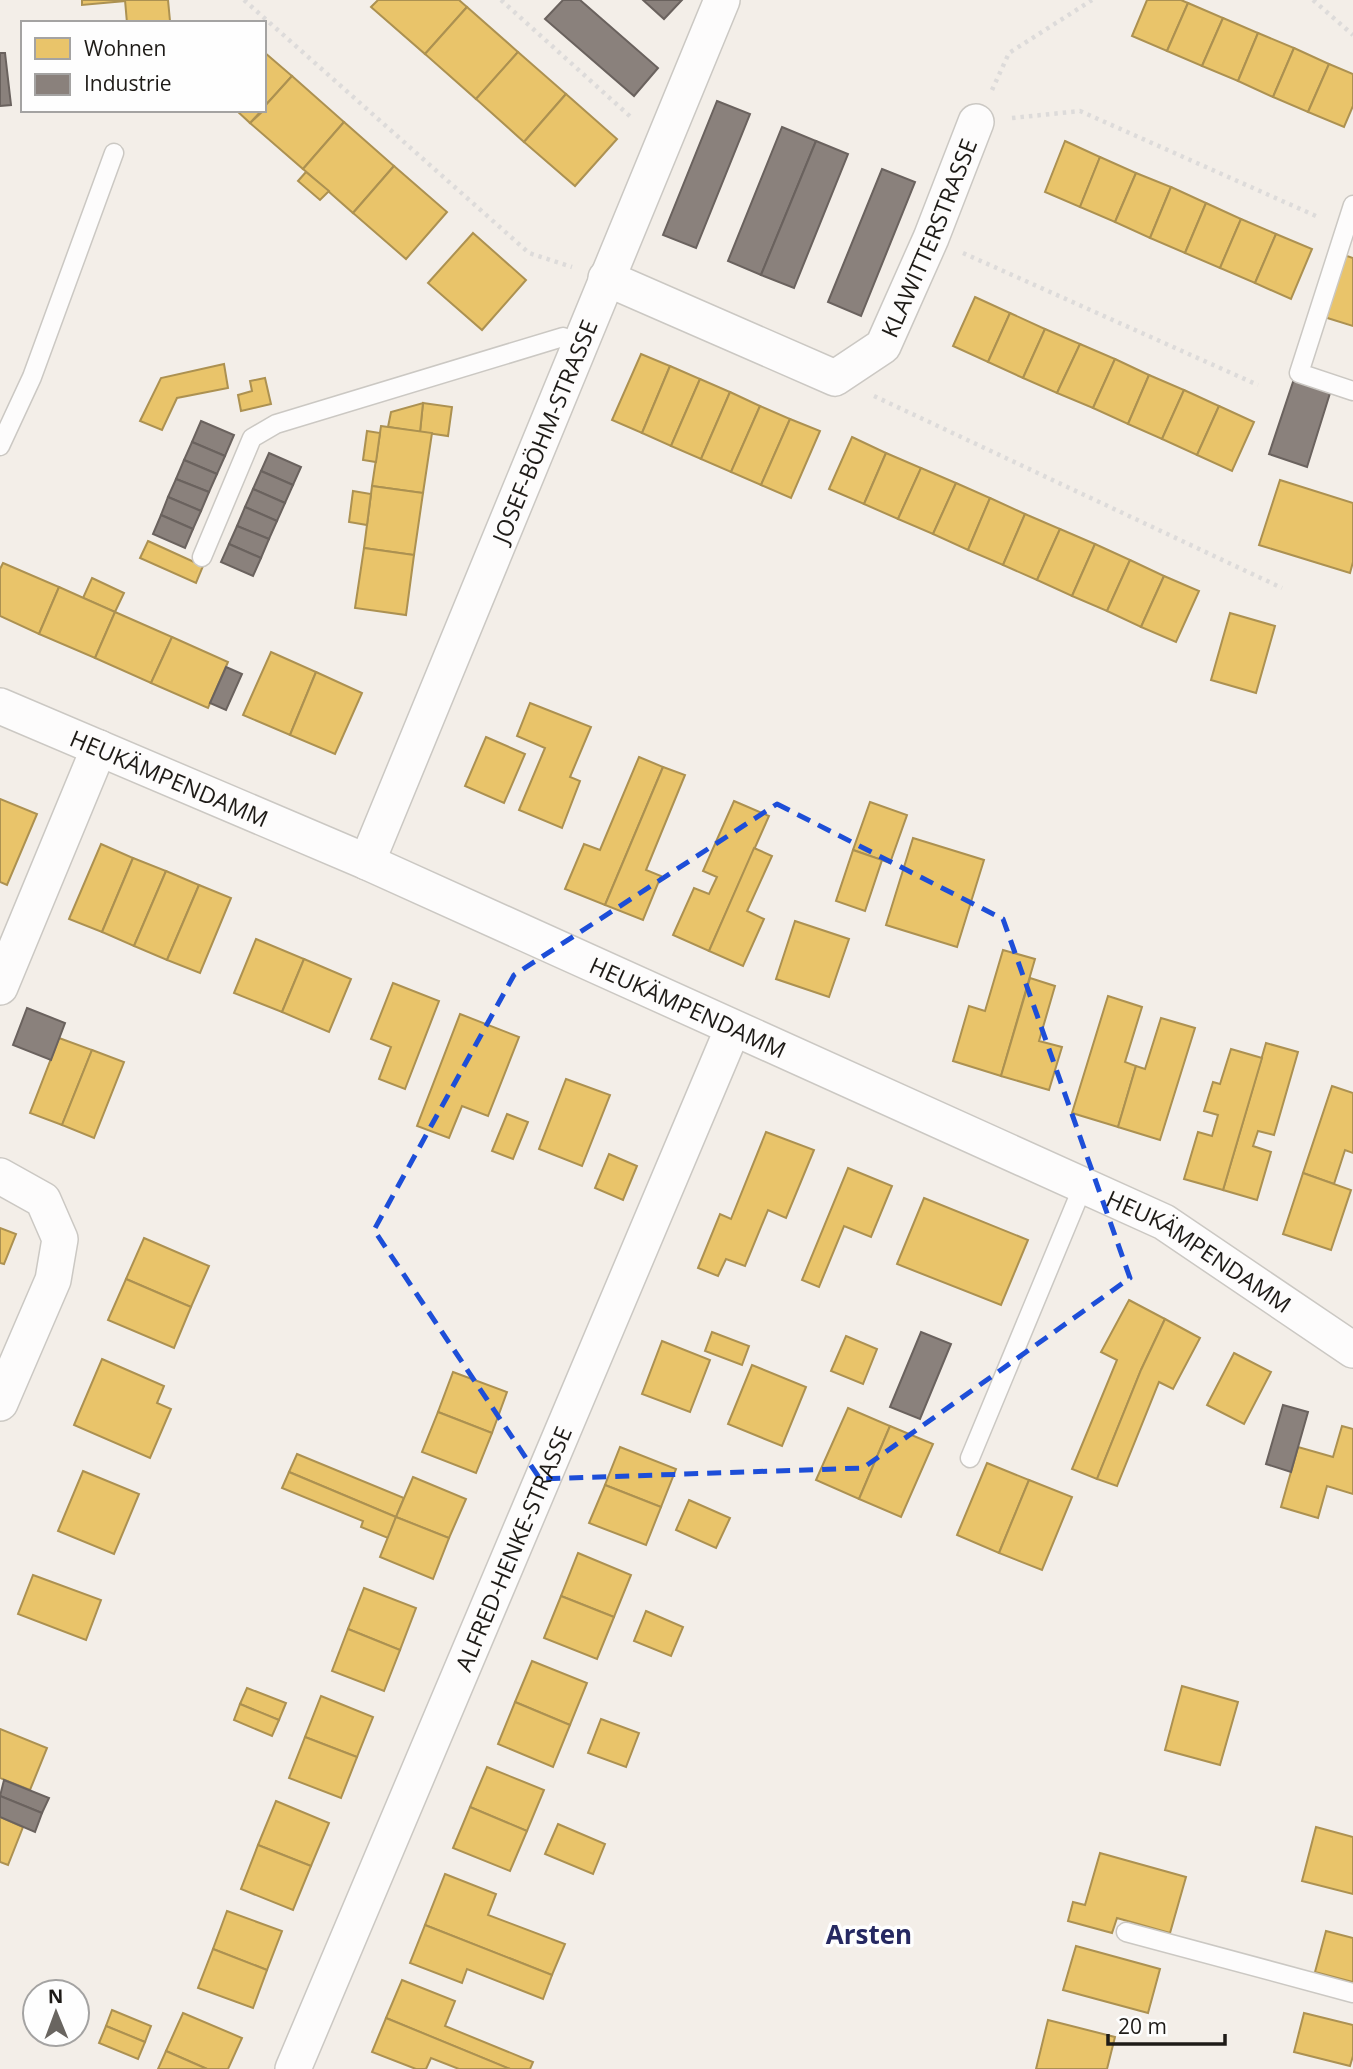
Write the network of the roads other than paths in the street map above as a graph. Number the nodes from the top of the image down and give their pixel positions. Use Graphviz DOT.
graph roads {
  1 [pos="722,0"];
  2 [pos="976,122"];
  3 [pos="114,153"];
  4 [pos="1353,205"];
  5 [pos="1347,244"];
  6 [pos="606,278"];
  7 [pos="580,344"];
  8 [pos="1353,391"];
  9 [pos="0,446"];
  10 [pos="202,557"];
  11 [pos="0,706"];
  12 [pos="99,748"];
  13 [pos="367,862"];
  14 [pos="0,987"];
  15 [pos="733,1028"];
  16 [pos="0,1176"];
  17 [pos="1083,1186"];
  18 [pos="1353,1350"];
  19 [pos="0,1403"];
  20 [pos="970,1458"];
  21 [pos="1126,1932"];
  22 [pos="1353,1993"];
  23 [pos="293,2069"];
  1 -- 6 [label="street, JOSEF-BÖHM-STRASSE"];
  2 -- 6 [label="street, KLAWITTERSTRASSE"];
  3 -- 9 [label="lane"];
  4 -- 5 [label="lane"];
  5 -- 8 [label="lane"];
  6 -- 7 [label="street, JOSEF-BÖHM-STRASSE"];
  7 -- 10 [label="lane"];
  7 -- 13 [label="street, JOSEF-BÖHM-STRASSE"];
  11 -- 12 [label="street, HEUKÄMPENDAMM"];
  12 -- 13 [label="street, HEUKÄMPENDAMM"];
  12 -- 14 [label="street"];
  13 -- 15 [label="street, HEUKÄMPENDAMM"];
  15 -- 17 [label="street, HEUKÄMPENDAMM"];
  15 -- 23 [label="street, ALFRED-HENKE-STRASSE"];
  16 -- 19 [label="street"];
  17 -- 18 [label="street, HEUKÄMPENDAMM"];
  17 -- 20 [label="lane"];
  21 -- 22 [label="lane"];
}
